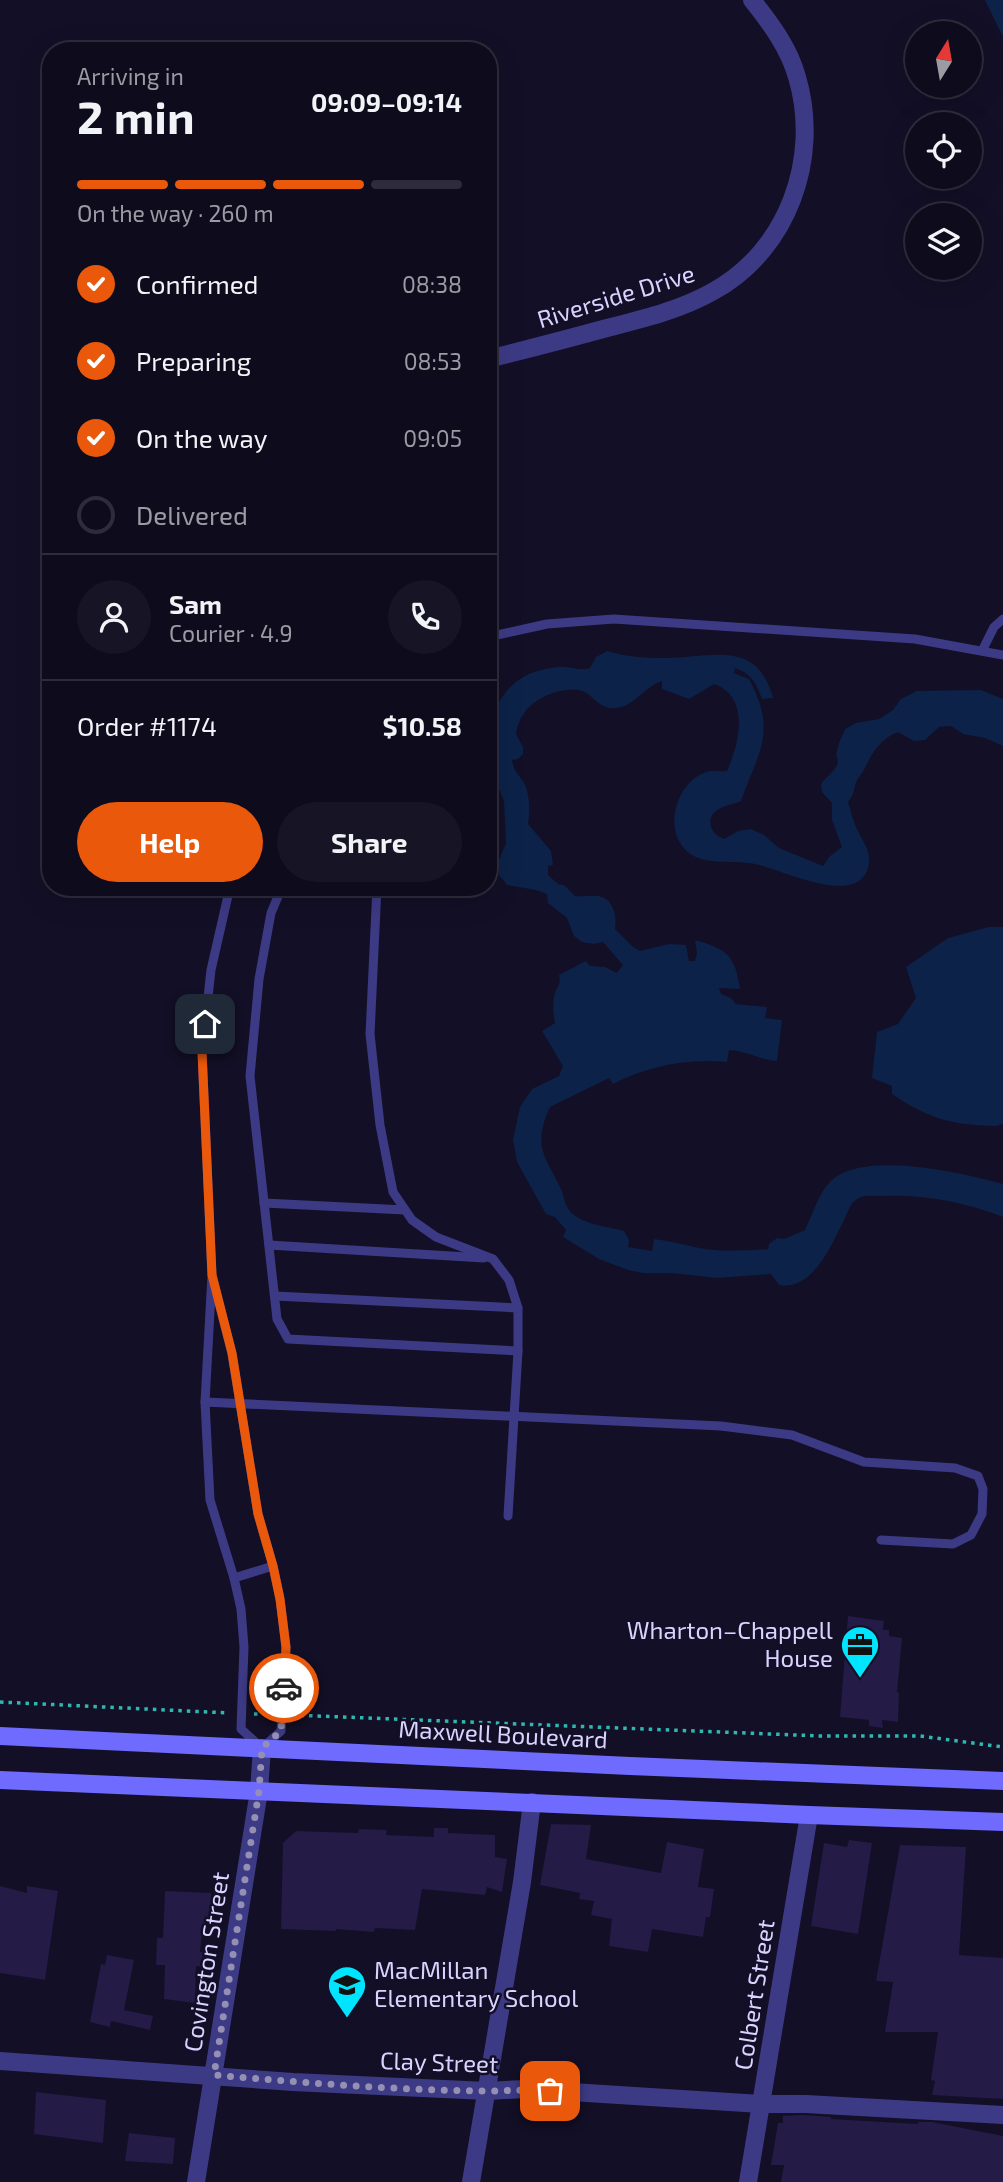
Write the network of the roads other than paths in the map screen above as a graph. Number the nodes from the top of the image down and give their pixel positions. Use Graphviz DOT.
graph roads {
  1 [pos="752,0"];
  2 [pos="497,357"];
  3 [pos="1003,619"];
  4 [pos="497,635"];
  5 [pos="982,651"];
  6 [pos="1003,654"];
  7 [pos="228,896"];
  8 [pos="278,896"];
  9 [pos="377,896"];
  10 [pos="264,1203"];
  11 [pos="405,1210"];
  12 [pos="269,1245"];
  13 [pos="493,1259"];
  14 [pos="212,1275"];
  15 [pos="275,1296"];
  16 [pos="519,1308"];
  17 [pos="518,1351"];
  18 [pos="205,1402"];
  19 [pos="241,1402"];
  20 [pos="514,1415"];
  21 [pos="508,1516"];
  22 [pos="881,1540"];
  23 [pos="273,1566"];
  24 [pos="234,1578"];
  25 [pos="0,1736"];
  26 [pos="262,1748"];
  27 [pos="0,1780"];
  28 [pos="1003,1781"];
  29 [pos="259,1791"];
  30 [pos="532,1802"];
  31 [pos="809,1815"];
  32 [pos="1003,1822"];
  33 [pos="0,2061"];
  34 [pos="214,2075"];
  35 [pos="487,2091"];
  36 [pos="761,2104"];
  37 [pos="1003,2115"];
  38 [pos="196,2182"];
  39 [pos="471,2182"];
  40 [pos="748,2182"];
  1 -- 2 [label="street, Riverside Drive"];
  3 -- 5 [label="lane"];
  4 -- 5 [label="lane"];
  5 -- 6 [label="lane"];
  7 -- 14 [label="lane"];
  8 -- 10 [label="lane"];
  9 -- 11 [label="lane"];
  10 -- 11 [label="lane"];
  10 -- 12 [label="lane"];
  11 -- 13 [label="lane"];
  12 -- 13 [label="lane"];
  12 -- 15 [label="lane"];
  13 -- 16 [label="lane"];
  14 -- 18 [label="lane"];
  14 -- 19 [label="lane"];
  15 -- 16 [label="lane"];
  15 -- 17 [label="lane"];
  16 -- 17 [label="lane"];
  17 -- 20 [label="lane"];
  18 -- 19 [label="lane"];
  18 -- 24 [label="lane"];
  19 -- 20 [label="lane"];
  19 -- 23 [label="lane"];
  20 -- 21 [label="lane"];
  20 -- 22 [label="lane"];
  23 -- 24 [label="lane"];
  23 -- 26 [label="lane"];
  24 -- 26 [label="lane"];
  25 -- 26 [label="main road, Maxwell Boulevard"];
  26 -- 28 [label="main road, Maxwell Boulevard"];
  26 -- 29 [label="street, Covington Street"];
  27 -- 29 [label="main road"];
  29 -- 30 [label="main road"];
  29 -- 34 [label="street, Covington Street"];
  30 -- 31 [label="main road"];
  30 -- 35 [label="street"];
  31 -- 32 [label="main road"];
  31 -- 36 [label="street, Colbert Street"];
  33 -- 34 [label="street, Clay Street"];
  34 -- 35 [label="street, Clay Street"];
  34 -- 38 [label="street, Covington Street"];
  35 -- 36 [label="street, Clay Street"];
  35 -- 39 [label="street"];
  36 -- 37 [label="street, Clay Street"];
  36 -- 40 [label="street, Colbert Street"];
}
